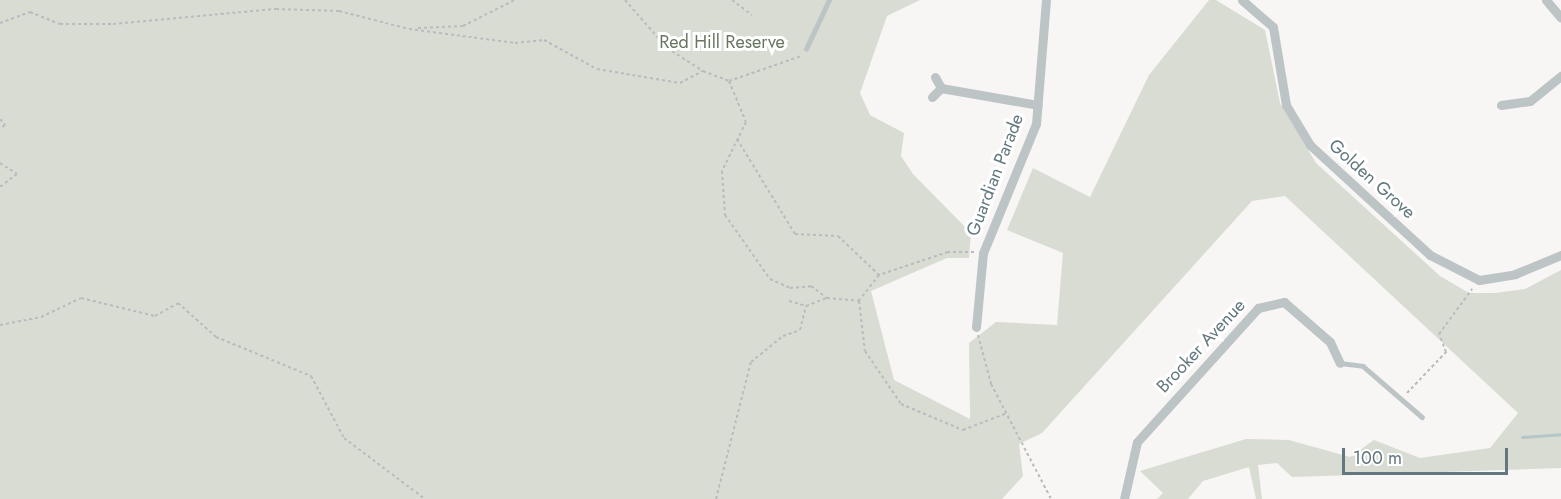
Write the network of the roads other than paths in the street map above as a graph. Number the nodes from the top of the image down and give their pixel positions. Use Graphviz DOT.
graph roads {
  1 [pos="829,0"];
  2 [pos="1046,0"];
  3 [pos="1242,0"];
  4 [pos="1546,0"];
  5 [pos="1561,18"];
  6 [pos="806,49"];
  7 [pos="1561,76"];
  8 [pos="935,77"];
  9 [pos="941,88"];
  10 [pos="932,97"];
  11 [pos="1038,105"];
  12 [pos="1501,105"];
  13 [pos="1561,255"];
  14 [pos="976,327"];
  15 [pos="1340,363"];
  16 [pos="1422,417"];
  17 [pos="1124,499"];
  1 -- 6 [label="lane"];
  2 -- 11 [label="street, Guardian Parade"];
  3 -- 13 [label="street, Golden Grove"];
  4 -- 5 [label="street"];
  7 -- 12 [label="street"];
  8 -- 9 [label="street"];
  9 -- 10 [label="street"];
  9 -- 11 [label="street"];
  11 -- 14 [label="street, Guardian Parade"];
  15 -- 16 [label="lane, Brooker Avenue"];
  15 -- 17 [label="street, Brooker Avenue"];
}
